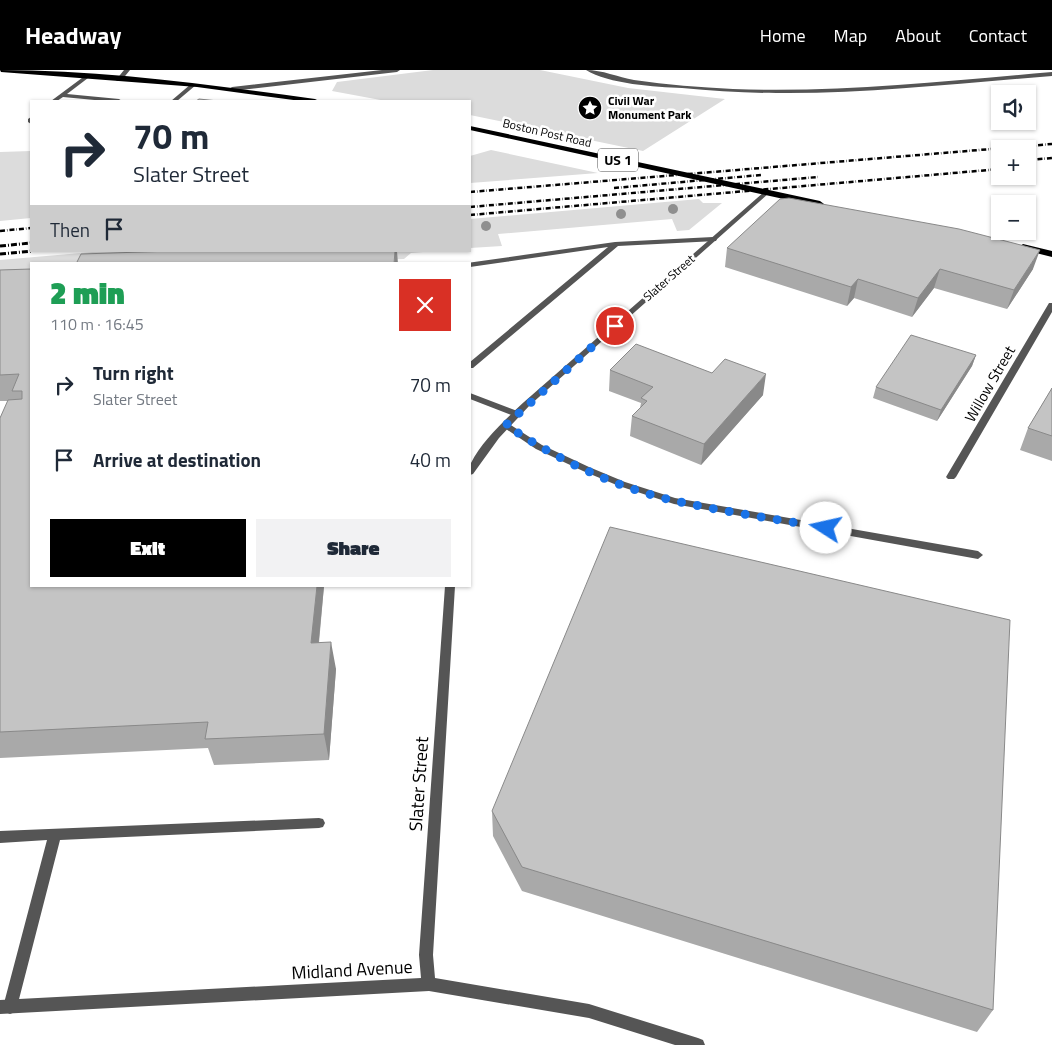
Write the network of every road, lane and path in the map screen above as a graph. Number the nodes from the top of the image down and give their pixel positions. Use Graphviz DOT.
graph roads {
  1 [pos="1,70"];
  2 [pos="127,70"];
  3 [pos="397,70"];
  4 [pos="589,70"];
  5 [pos="1052,74"];
  6 [pos="86,77"];
  7 [pos="119,80"];
  8 [pos="193,85"];
  9 [pos="232,89"];
  10 [pos="62,95"];
  11 [pos="55,100"];
  12 [pos="110,100"];
  13 [pos="175,100"];
  14 [pos="308,100"];
  15 [pos="471,128"];
  16 [pos="766,193"];
  17 [pos="831,206"];
  18 [pos="713,239"];
  19 [pos="1009,243"];
  20 [pos="615,244"];
  21 [pos="1052,254"];
  22 [pos="471,265"];
  23 [pos="1052,305"];
  24 [pos="471,365"];
  25 [pos="471,396"];
  26 [pos="517,414"];
  27 [pos="506,425"];
  28 [pos="471,470"];
  29 [pos="951,477"];
  30 [pos="978,555"];
  31 [pos="450,587"];
  32 [pos="320,823"];
  33 [pos="55,835"];
  34 [pos="0,837"];
  35 [pos="429,984"];
  36 [pos="5,1007"];
  37 [pos="698,1045"];
  1 -- 6 [label="main road"];
  2 -- 7 [label="street"];
  3 -- 9 [label="street"];
  4 -- 5 [label="street"];
  6 -- 7 [label="main road"];
  6 -- 10 [label="street"];
  7 -- 8 [label="main road"];
  8 -- 9 [label="main road"];
  8 -- 13 [label="street"];
  9 -- 14 [label="main road"];
  10 -- 11 [label="street"];
  10 -- 12 [label="street"];
  15 -- 16 [label="main road, Boston Post Road / US 1"];
  16 -- 17 [label="main road, US 1"];
  16 -- 18 [label="street, Slater Street"];
  18 -- 20 [label="street"];
  18 -- 26 [label="street, Slater Street"];
  19 -- 21 [label="main road"];
  20 -- 22 [label="street"];
  20 -- 24 [label="street"];
  23 -- 29 [label="street, Willow Street"];
  25 -- 26 [label="street"];
  26 -- 27 [label="street, Slater Street"];
  27 -- 28 [label="street, Slater Street"];
  27 -- 30 [label="street"];
  31 -- 35 [label="street, Slater Street"];
  32 -- 33 [label="street"];
  33 -- 34 [label="street"];
  33 -- 36 [label="street"];
  35 -- 36 [label="street, Midland Avenue"];
  35 -- 37 [label="street, Midland Avenue"];
}
